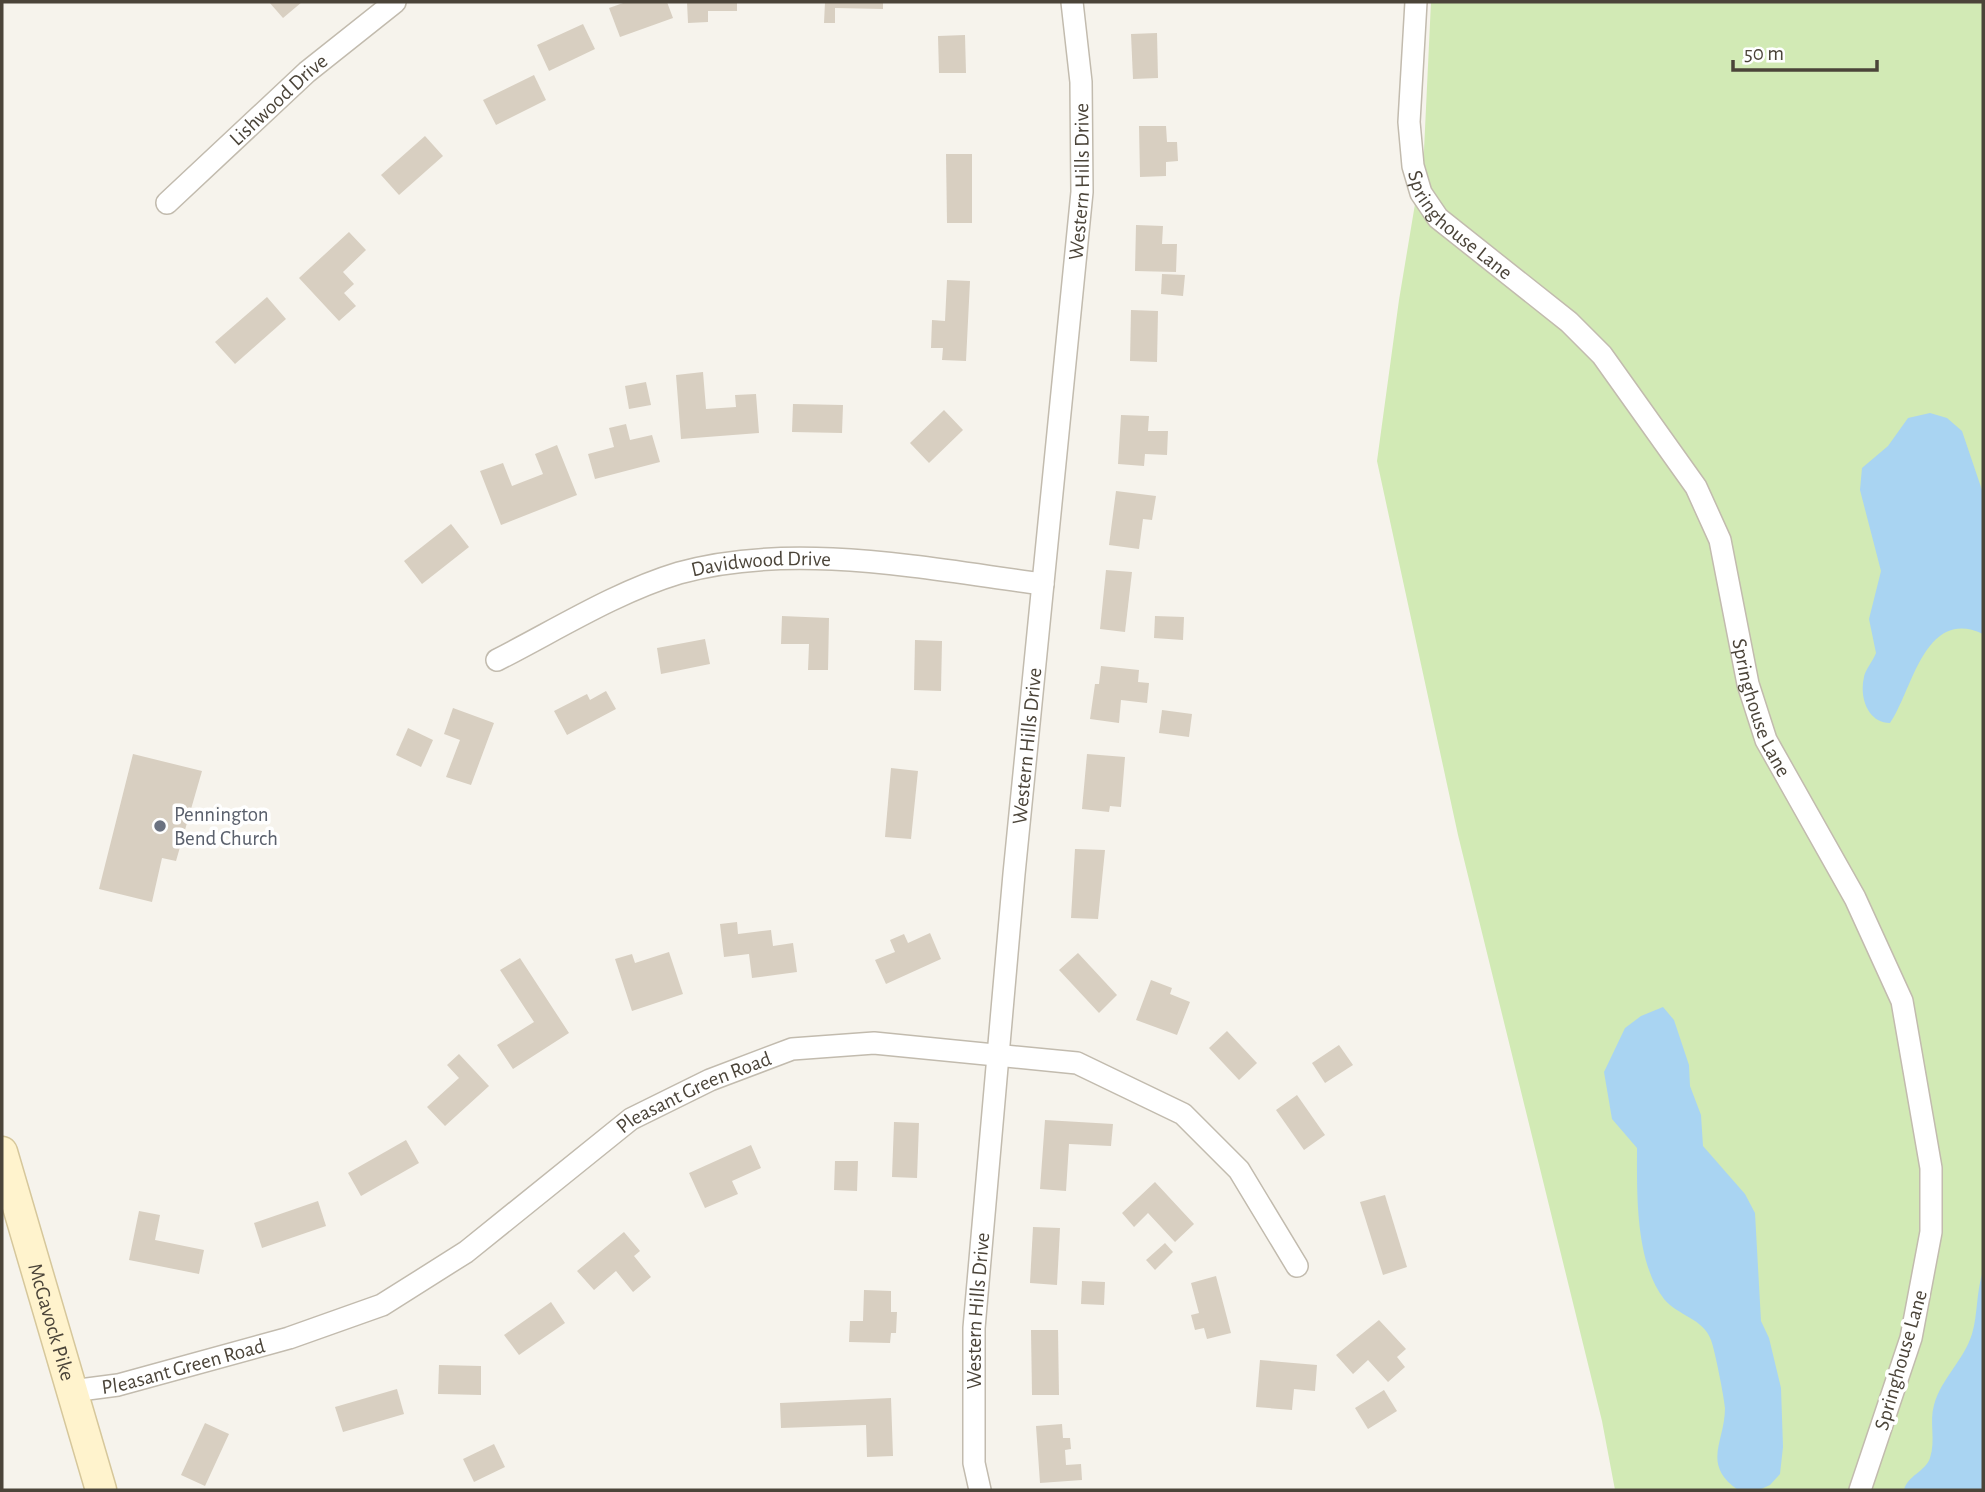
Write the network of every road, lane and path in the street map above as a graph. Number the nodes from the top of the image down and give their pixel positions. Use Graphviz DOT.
graph roads {
  1 [pos="395,2"];
  2 [pos="1072,2"];
  3 [pos="1416,2"];
  4 [pos="167,203"];
  5 [pos="1043,584"];
  6 [pos="497,660"];
  7 [pos="999,1056"];
  8 [pos="2,1152"];
  9 [pos="1297,1266"];
  10 [pos="72,1391"];
  11 [pos="100,1490"];
  12 [pos="980,1490"];
  13 [pos="1860,1490"];
  1 -- 4 [label="street, Lishwood Drive"];
  2 -- 5 [label="street, Western Hills Drive"];
  3 -- 13 [label="street, Springhouse Lane"];
  5 -- 6 [label="street, Davidwood Drive"];
  5 -- 7 [label="street, Western Hills Drive"];
  7 -- 9 [label="street, Pleasant Green Road"];
  7 -- 10 [label="street, Pleasant Green Road"];
  7 -- 12 [label="street, Western Hills Drive"];
  8 -- 10 [label="main road, McGavock Pike"];
  10 -- 11 [label="main road, McGavock Pike"];
}
